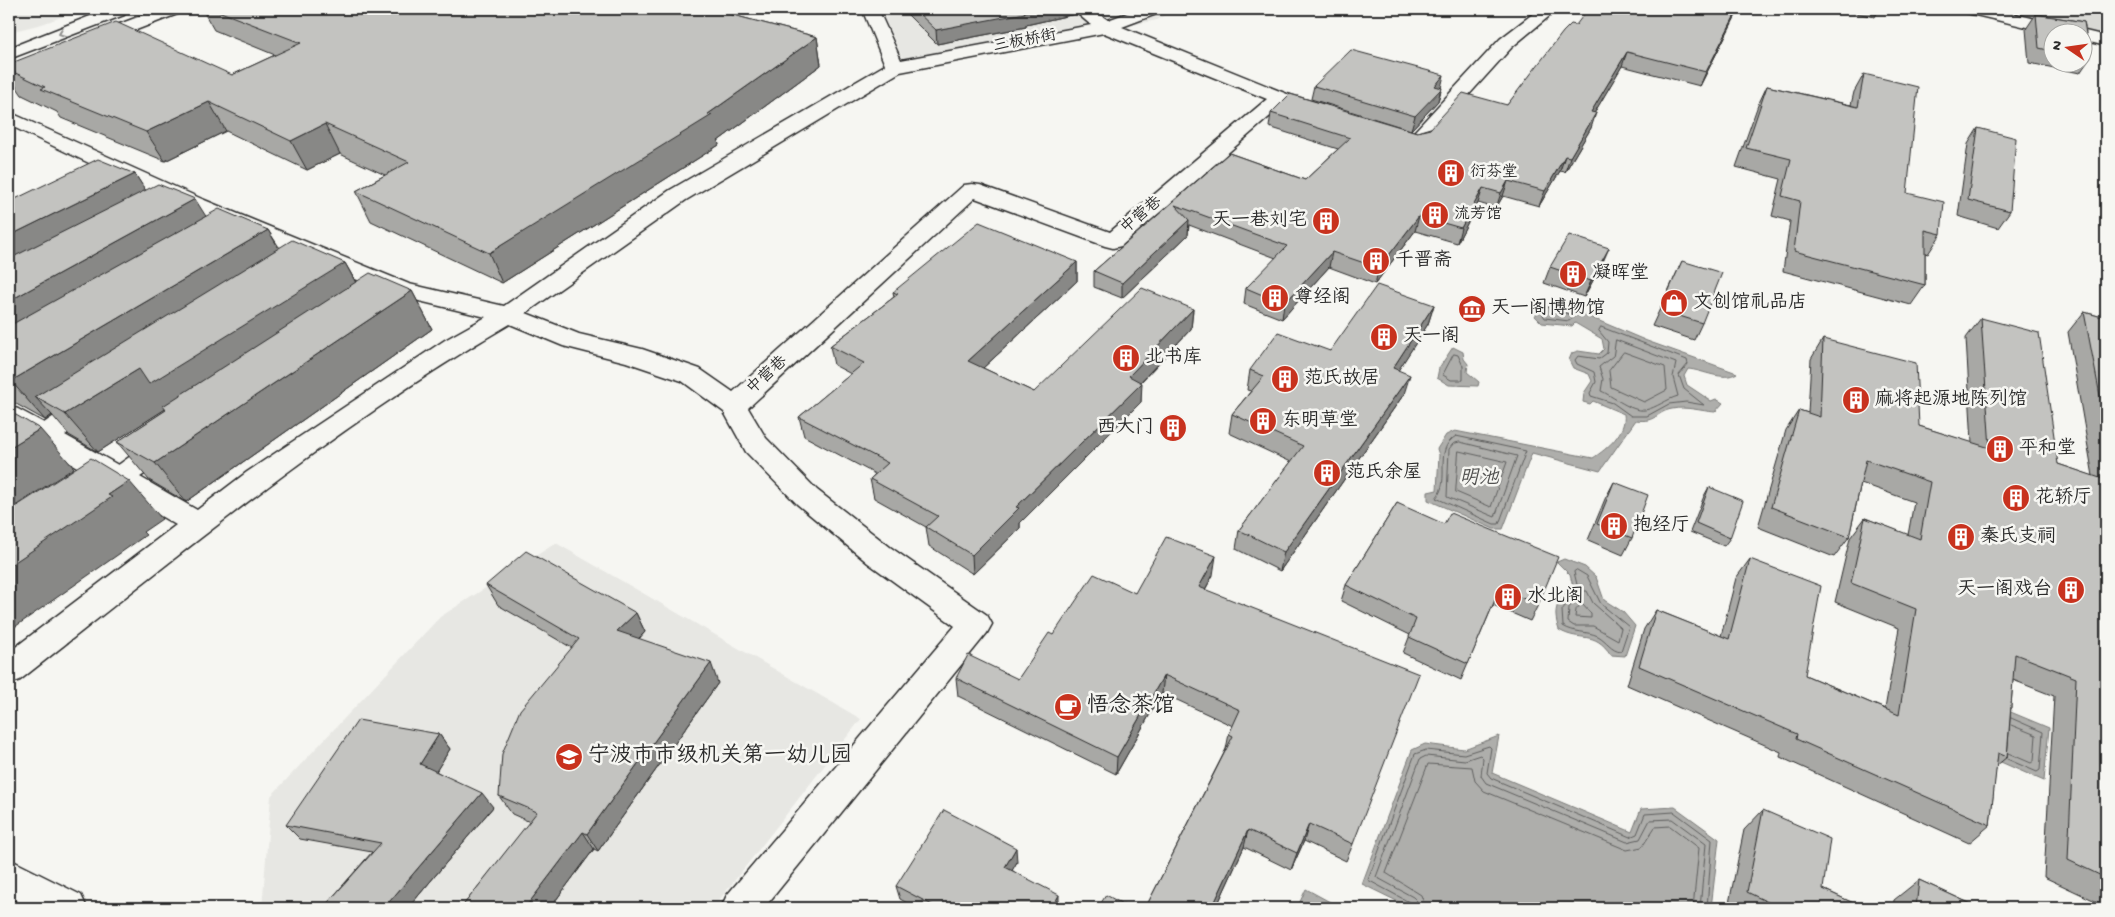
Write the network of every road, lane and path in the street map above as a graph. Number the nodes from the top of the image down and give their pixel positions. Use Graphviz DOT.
graph roads {
  1 [pos="124,9"];
  2 [pos="174,9"];
  3 [pos="870,9"];
  4 [pos="1080,9"];
  5 [pos="1153,9"];
  6 [pos="1549,9"];
  7 [pos="1973,9"];
  8 [pos="2042,25"];
  9 [pos="1106,27"];
  10 [pos="2092,38"];
  11 [pos="2106,41"];
  12 [pos="82,45"];
  13 [pos="9,54"];
  14 [pos="895,67"];
  15 [pos="1280,98"];
  16 [pos="1337,116"];
  17 [pos="9,118"];
  18 [pos="1375,127"];
  19 [pos="194,204"];
  20 [pos="167,218"];
  21 [pos="253,229"];
  22 [pos="227,244"];
  23 [pos="325,258"];
  24 [pos="300,274"];
  25 [pos="402,290"];
  26 [pos="378,306"];
  27 [pos="508,315"];
  28 [pos="110,394"];
  29 [pos="734,406"];
  30 [pos="9,415"];
  31 [pos="44,435"];
  32 [pos="183,435"];
  33 [pos="118,478"];
  34 [pos="198,524"];
  35 [pos="9,670"];
  36 [pos="9,877"];
  37 [pos="68,908"];
  38 [pos="740,908"];
  1 -- 13 [label="street, one-way"];
  2 -- 12 [label="street"];
  3 -- 14 [label="street"];
  4 -- 9 [label="street"];
  5 -- 9 [label="street, 三板桥街"];
  6 -- 18 [label="street"];
  7 -- 8 [label="street"];
  9 -- 14 [label="street, 三板桥街"];
  9 -- 15 [label="street"];
  10 -- 11 [label="street"];
  14 -- 27 [label="street, 三板桥街"];
  15 -- 16 [label="street"];
  15 -- 29 [label="street, 中营巷"];
  17 -- 19 [label="street"];
  19 -- 20 [label="street"];
  19 -- 21 [label="street"];
  21 -- 22 [label="street"];
  21 -- 23 [label="street"];
  23 -- 24 [label="street"];
  23 -- 25 [label="street"];
  25 -- 26 [label="street"];
  25 -- 27 [label="street"];
  27 -- 29 [label="street"];
  27 -- 34 [label="street, 三板桥街"];
  28 -- 31 [label="street"];
  29 -- 38 [label="street"];
  30 -- 31 [label="street"];
  31 -- 33 [label="street"];
  32 -- 33 [label="street"];
  33 -- 34 [label="street"];
  34 -- 35 [label="street, 三板桥街"];
  36 -- 37 [label="street"];
}
